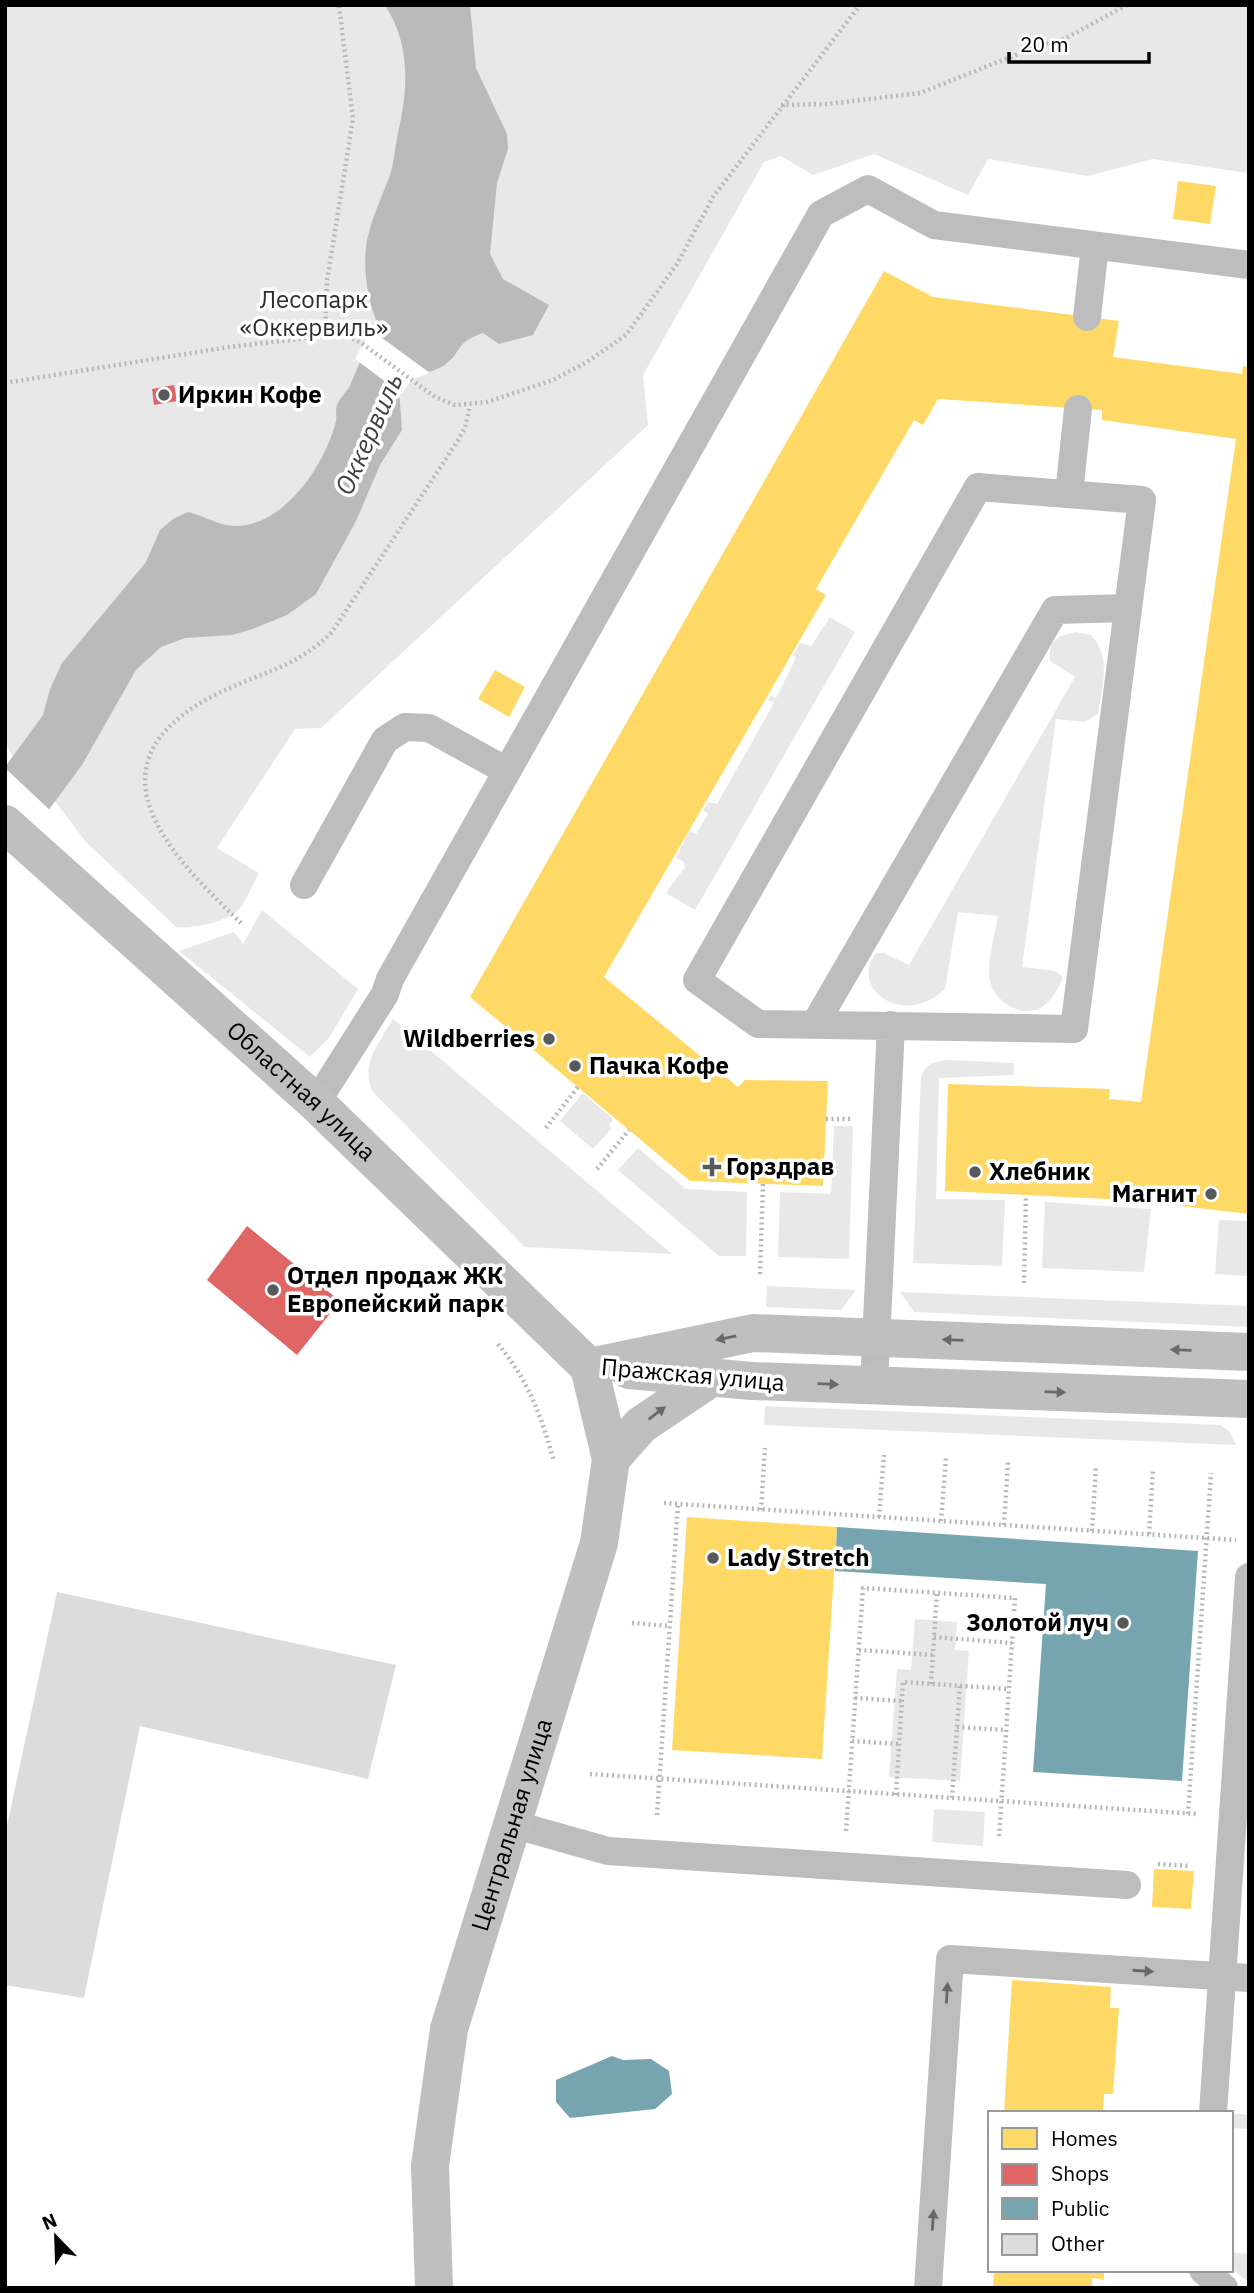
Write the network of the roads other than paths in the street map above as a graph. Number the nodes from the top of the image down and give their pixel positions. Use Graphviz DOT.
graph roads {
  1 [pos="1095,246"];
  2 [pos="1249,265"];
  3 [pos="1087,317"];
  4 [pos="1078,409"];
  5 [pos="1069,494"];
  6 [pos="1128,608"];
  7 [pos="507,771"];
  8 [pos="5,824"];
  9 [pos="304,885"];
  10 [pos="815,1024"];
  11 [pos="891,1025"];
  12 [pos="316,1103"];
  13 [pos="877,1338"];
  14 [pos="1249,1352"];
  15 [pos="589,1367"];
  16 [pos="710,1378"];
  17 [pos="874,1385"];
  18 [pos="1249,1399"];
  19 [pos="611,1459"];
  20 [pos="1249,1577"];
  21 [pos="512,1824"];
  22 [pos="1127,1885"];
  23 [pos="1236,1977"];
  24 [pos="1213,2111"];
  25 [pos="1205,2272"];
  26 [pos="434,2288"];
  27 [pos="928,2288"];
  28 [pos="1224,2288"];
  1 -- 2 [label="lane"];
  1 -- 3 [label="lane"];
  1 -- 7 [label="lane"];
  4 -- 5 [label="lane"];
  5 -- 6 [label="lane"];
  5 -- 10 [label="lane"];
  6 -- 10 [label="lane"];
  6 -- 11 [label="lane"];
  7 -- 9 [label="lane"];
  7 -- 12 [label="lane"];
  8 -- 12 [label="street, Областная улица"];
  10 -- 11 [label="lane"];
  11 -- 13 [label="lane"];
  12 -- 15 [label="street, Областная улица"];
  14 -- 13 [label="street, Пражская улица, one-way"];
  13 -- 15 [label="street, Пражская улица, one-way"];
  13 -- 17 [label="lane"];
  15 -- 16 [label="street, Пражская улица"];
  15 -- 19 [label="street, Центральная улица"];
  16 -- 17 [label="street, Пражская улица, one-way"];
  19 -- 16 [label="street, one-way"];
  17 -- 18 [label="street, Пражская улица, one-way"];
  19 -- 21 [label="street, Центральная улица"];
  20 -- 23 [label="lane"];
  21 -- 22 [label="lane"];
  21 -- 26 [label="street, Центральная улица"];
  23 -- 24 [label="lane"];
  27 -- 23 [label="lane, one-way"];
  25 -- 28 [label="lane"];
}
